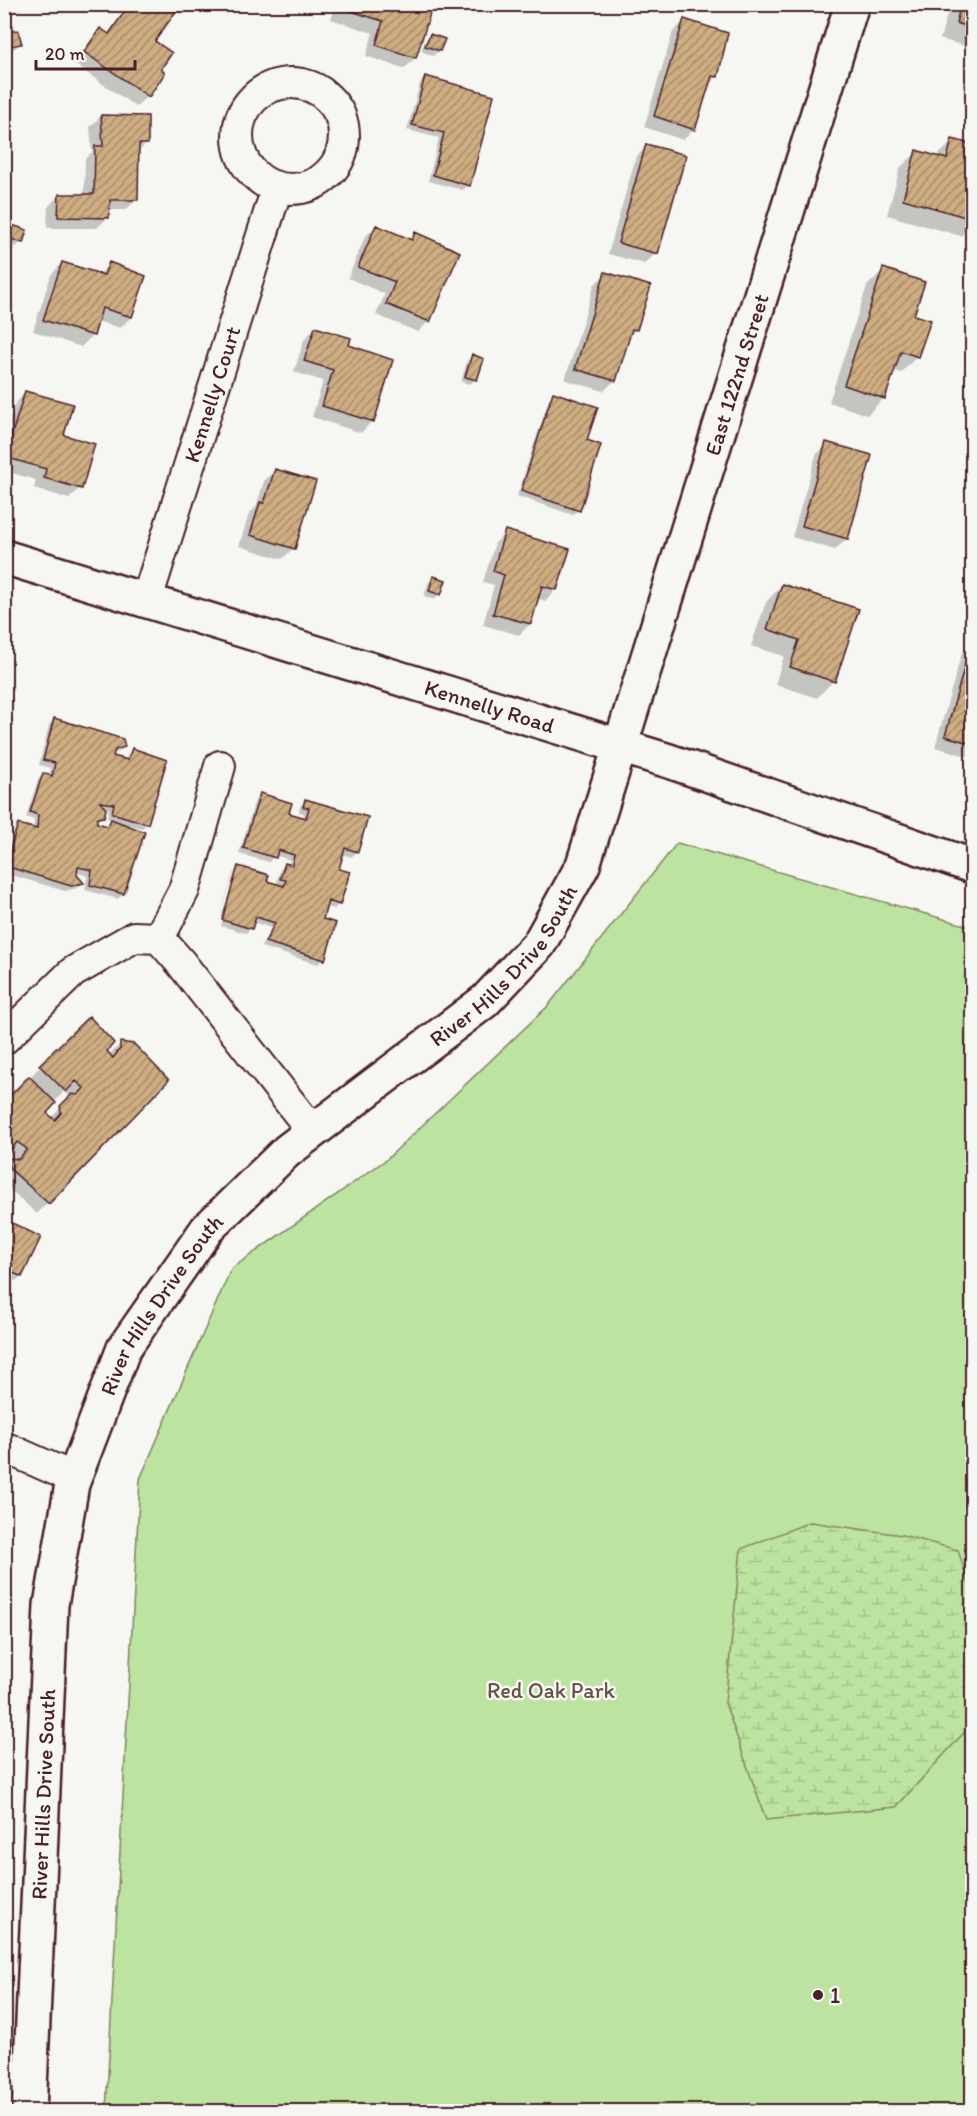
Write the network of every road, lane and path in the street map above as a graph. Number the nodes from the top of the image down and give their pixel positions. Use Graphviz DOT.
graph roads {
  1 [pos="852,4"];
  2 [pos="277,188"];
  3 [pos="4,557"];
  4 [pos="146,602"];
  5 [pos="621,747"];
  6 [pos="220,766"];
  7 [pos="972,866"];
  8 [pos="159,938"];
  9 [pos="4,1039"];
  10 [pos="313,1132"];
  11 [pos="4,1447"];
  12 [pos="74,1478"];
  13 [pos="29,2112"];
  1 -- 5 [label="street, East 122nd Street"];
  2 -- 4 [label="street, Kennelly Court"];
  3 -- 4 [label="street, Kennelly Road"];
  4 -- 5 [label="street, Kennelly Road"];
  5 -- 7 [label="street, Kennelly Road"];
  5 -- 10 [label="street, River Hills Drive South"];
  6 -- 8 [label="street"];
  8 -- 9 [label="street"];
  8 -- 10 [label="street"];
  10 -- 12 [label="street, River Hills Drive South"];
  11 -- 12 [label="street"];
  12 -- 13 [label="street, River Hills Drive South"];
}
